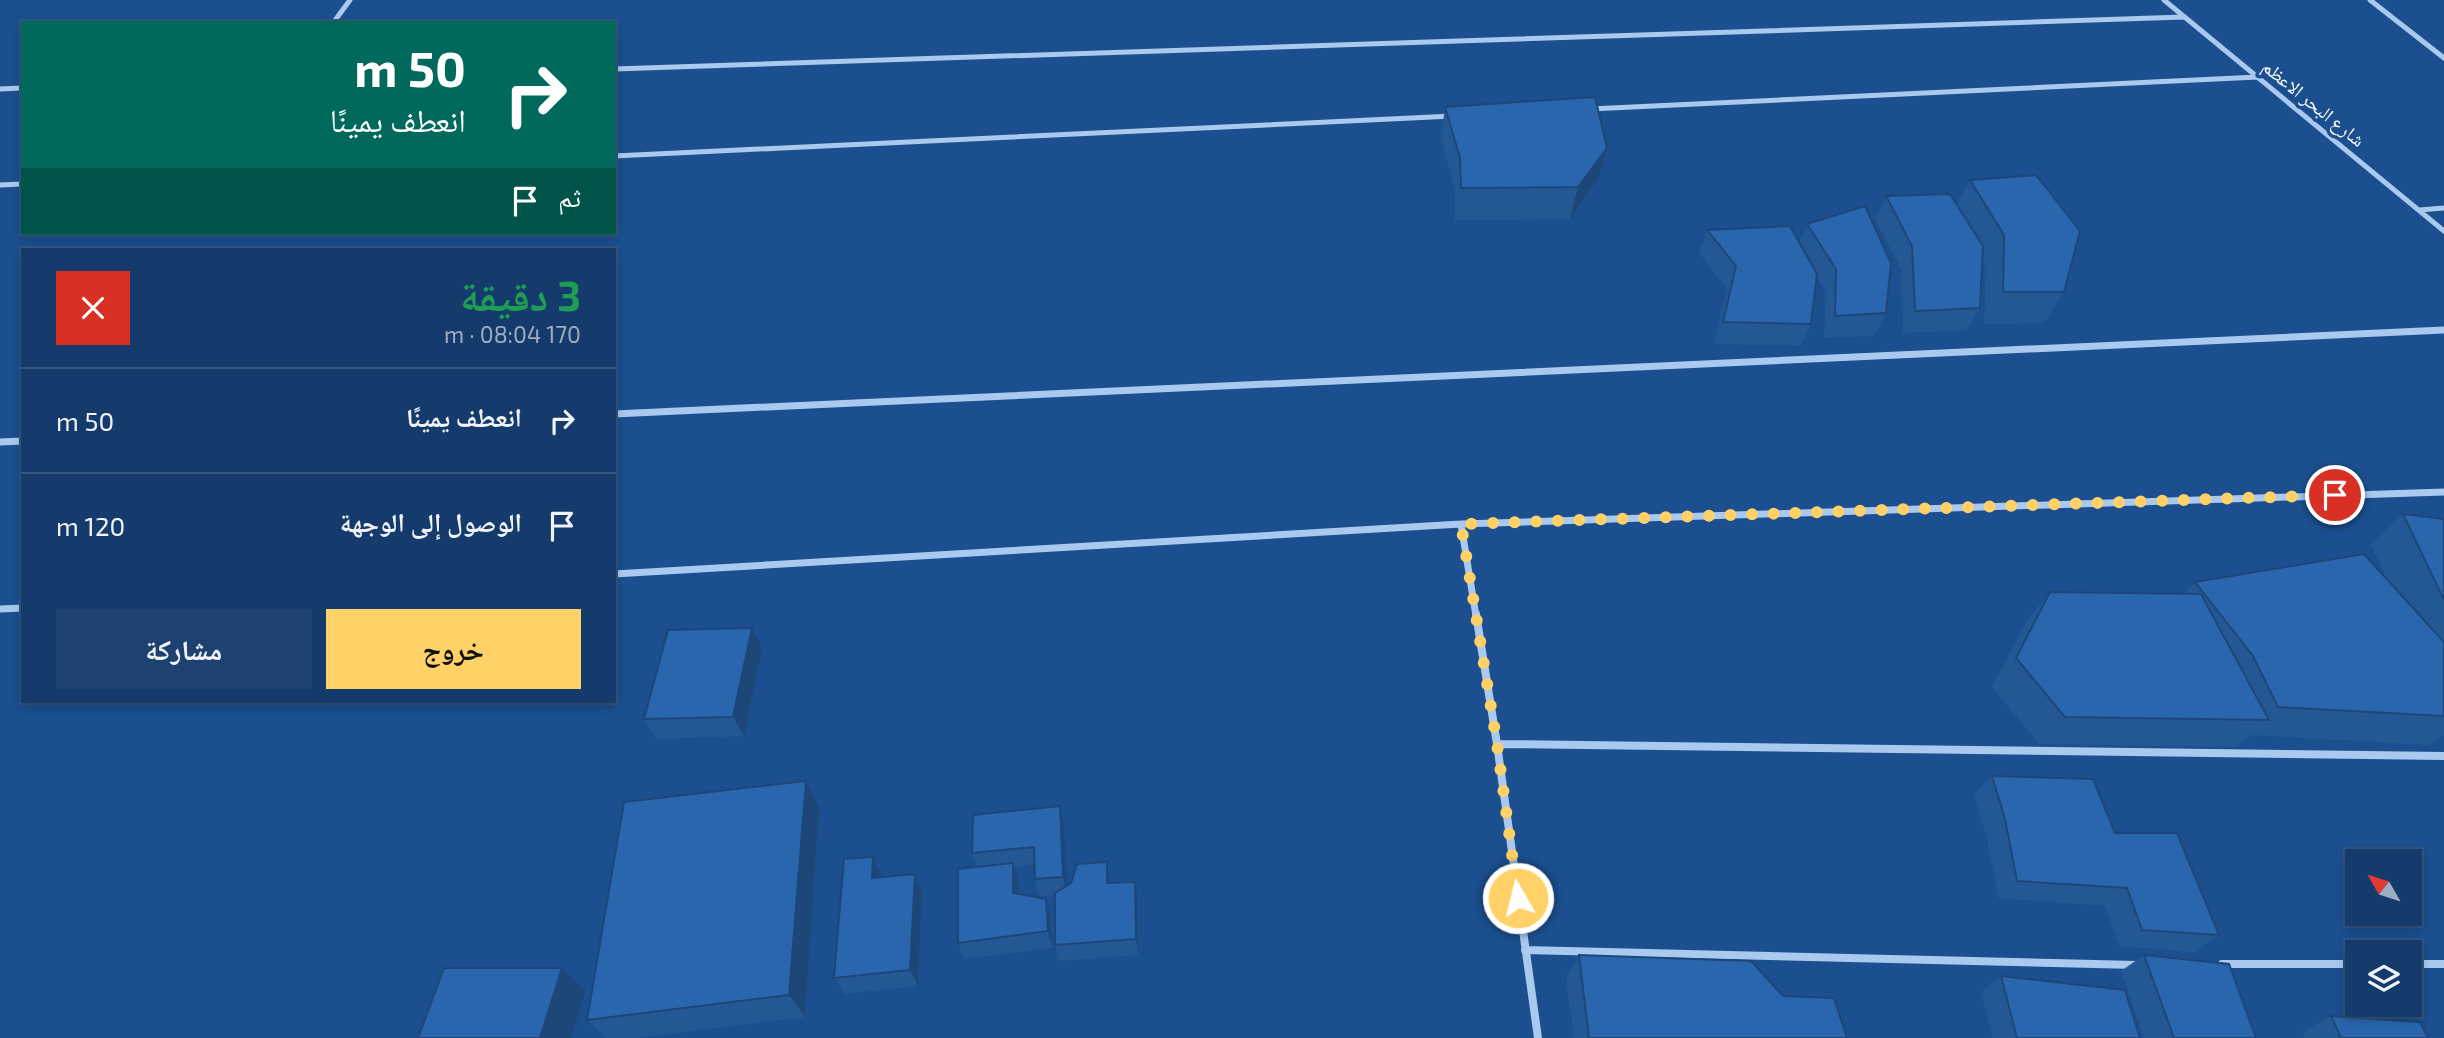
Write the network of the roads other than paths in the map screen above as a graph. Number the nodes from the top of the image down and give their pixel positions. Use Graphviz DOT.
graph roads {
  1 [pos="351,0"];
  2 [pos="2164,0"];
  3 [pos="2370,0"];
  4 [pos="2184,17"];
  5 [pos="334,21"];
  6 [pos="2444,58"];
  7 [pos="616,69"];
  8 [pos="2258,77"];
  9 [pos="21,88"];
  10 [pos="0,89"];
  11 [pos="1575,110"];
  12 [pos="1464,115"];
  13 [pos="616,156"];
  14 [pos="21,184"];
  15 [pos="0,186"];
  16 [pos="2444,208"];
  17 [pos="2418,210"];
  18 [pos="2444,231"];
  19 [pos="2444,330"];
  20 [pos="616,414"];
  21 [pos="21,441"];
  22 [pos="0,442"];
  23 [pos="2444,492"];
  24 [pos="1461,524"];
  25 [pos="616,574"];
  26 [pos="21,608"];
  27 [pos="0,609"];
  28 [pos="1497,744"];
  29 [pos="2444,757"];
  30 [pos="1525,950"];
  31 [pos="2218,964"];
  32 [pos="2345,964"];
  33 [pos="2422,964"];
  34 [pos="2444,964"];
  35 [pos="2148,965"];
  36 [pos="1538,1038"];
  1 -- 5 [label="street"];
  2 -- 4 [label="street, شارع البحر الاعظم"];
  3 -- 6 [label="street"];
  4 -- 7 [label="street"];
  4 -- 8 [label="street, شارع البحر الاعظم"];
  8 -- 11 [label="street"];
  8 -- 17 [label="street, شارع البحر الاعظم"];
  9 -- 10 [label="street"];
  12 -- 13 [label="street"];
  14 -- 15 [label="street"];
  16 -- 17 [label="street"];
  17 -- 18 [label="street, شارع البحر الاعظم"];
  19 -- 20 [label="street"];
  21 -- 22 [label="street"];
  23 -- 24 [label="street"];
  24 -- 25 [label="street"];
  24 -- 28 [label="street"];
  26 -- 27 [label="street"];
  28 -- 29 [label="street"];
  28 -- 30 [label="street"];
  30 -- 35 [label="street"];
  30 -- 36 [label="street"];
  31 -- 32 [label="street"];
  33 -- 34 [label="street"];
}
